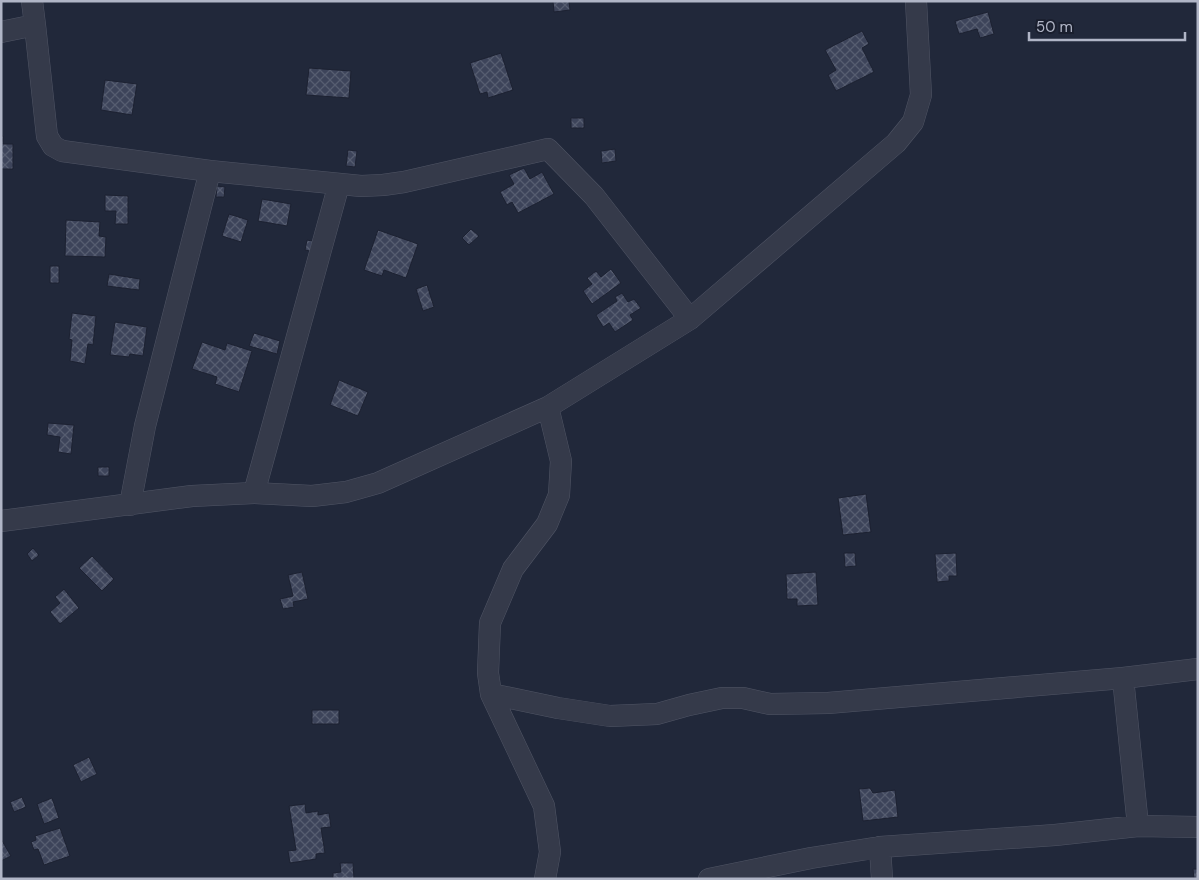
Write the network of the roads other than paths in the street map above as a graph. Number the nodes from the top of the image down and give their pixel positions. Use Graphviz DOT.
graph roads {
  1 [pos="32,1"];
  2 [pos="916,1"];
  3 [pos="35,25"];
  4 [pos="1,32"];
  5 [pos="210,171"];
  6 [pos="339,184"];
  7 [pos="690,319"];
  8 [pos="548,407"];
  9 [pos="254,493"];
  10 [pos="130,504"];
  11 [pos="1,521"];
  12 [pos="1198,669"];
  13 [pos="1123,678"];
  14 [pos="491,694"];
  15 [pos="1138,826"];
  16 [pos="1198,827"];
  17 [pos="880,848"];
  18 [pos="774,866"];
  19 [pos="545,879"];
  20 [pos="709,879"];
  21 [pos="795,879"];
  22 [pos="882,879"];
  1 -- 3 [label="street"];
  2 -- 7 [label="street"];
  3 -- 4 [label="street"];
  3 -- 5 [label="street"];
  5 -- 6 [label="street"];
  5 -- 10 [label="street"];
  6 -- 7 [label="street"];
  6 -- 9 [label="street"];
  7 -- 8 [label="street"];
  8 -- 9 [label="street"];
  8 -- 14 [label="street"];
  9 -- 10 [label="street"];
  10 -- 11 [label="street"];
  12 -- 13 [label="street"];
  13 -- 14 [label="street"];
  13 -- 15 [label="street"];
  14 -- 19 [label="street"];
  15 -- 16 [label="street"];
  15 -- 17 [label="street"];
  17 -- 18 [label="street"];
  17 -- 22 [label="street"];
  18 -- 20 [label="street"];
  18 -- 21 [label="street"];
}
